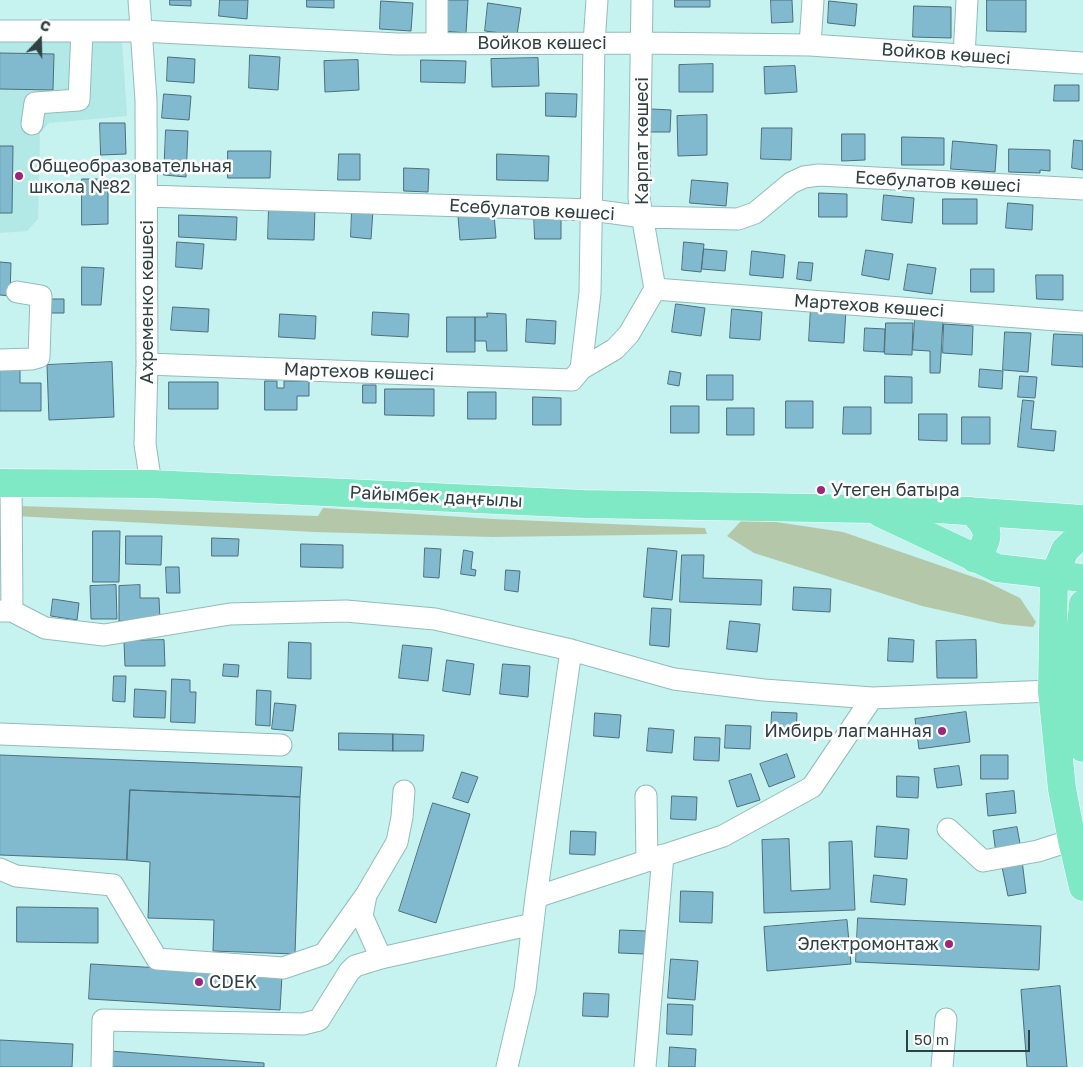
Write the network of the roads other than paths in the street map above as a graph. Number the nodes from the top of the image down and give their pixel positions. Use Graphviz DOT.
graph roads {
  1 [pos="139,0"];
  2 [pos="437,0"];
  3 [pos="597,0"];
  4 [pos="642,0"];
  5 [pos="813,0"];
  6 [pos="967,0"];
  7 [pos="0,31"];
  8 [pos="82,31"];
  9 [pos="141,31"];
  10 [pos="437,43"];
  11 [pos="594,43"];
  12 [pos="642,43"];
  13 [pos="810,45"];
  14 [pos="964,56"];
  15 [pos="1083,63"];
  16 [pos="32,124"];
  17 [pos="1083,189"];
  18 [pos="147,196"];
  19 [pos="592,210"];
  20 [pos="643,217"];
  21 [pos="655,289"];
  22 [pos="17,292"];
  23 [pos="1083,322"];
  24 [pos="0,360"];
  25 [pos="147,364"];
  26 [pos="577,375"];
  27 [pos="6,483"];
  28 [pos="151,484"];
  29 [pos="872,510"];
  30 [pos="971,511"];
  31 [pos="1028,516"];
  32 [pos="1083,519"];
  33 [pos="1076,540"];
  34 [pos="975,559"];
  35 [pos="1083,573"];
  36 [pos="1054,576"];
  37 [pos="1083,578"];
  38 [pos="1083,604"];
  39 [pos="6,611"];
  40 [pos="571,650"];
  41 [pos="1052,691"];
  42 [pos="872,698"];
  43 [pos="0,734"];
  44 [pos="281,745"];
  45 [pos="1083,748"];
  46 [pos="404,791"];
  47 [pos="646,796"];
  48 [pos="948,829"];
  49 [pos="1072,840"];
  50 [pos="655,858"];
  51 [pos="0,869"];
  52 [pos="1083,887"];
  53 [pos="366,895"];
  54 [pos="536,898"];
  55 [pos="533,924"];
  56 [pos="381,958"];
  57 [pos="946,1019"];
  58 [pos="102,1067"];
  59 [pos="507,1067"];
  60 [pos="645,1067"];
  61 [pos="942,1067"];
  1 -- 9 [label="street, Ахременко көшесі"];
  2 -- 10 [label="street"];
  3 -- 11 [label="street"];
  4 -- 12 [label="street, Карпат көшесі"];
  5 -- 13 [label="street"];
  6 -- 14 [label="street"];
  7 -- 8 [label="street, Войков көшесі"];
  8 -- 9 [label="street, Войков көшесі"];
  8 -- 16 [label="street"];
  9 -- 10 [label="street, Войков көшесі"];
  9 -- 18 [label="street, Ахременко көшесі"];
  10 -- 11 [label="street, Войков көшесі"];
  11 -- 12 [label="street, Войков көшесі"];
  11 -- 19 [label="street"];
  12 -- 13 [label="street, Войков көшесі"];
  12 -- 20 [label="street, Карпат көшесі"];
  13 -- 14 [label="street, Войков көшесі"];
  14 -- 15 [label="street, Войков көшесі"];
  17 -- 20 [label="street, Есебулатов көшесі"];
  18 -- 19 [label="street, Есебулатов көшесі"];
  18 -- 25 [label="street, Ахременко көшесі"];
  19 -- 20 [label="street, Есебулатов көшесі"];
  19 -- 26 [label="street"];
  20 -- 21 [label="street, Карпат көшесі"];
  21 -- 23 [label="street, Мартехов көшесі"];
  21 -- 26 [label="street"];
  22 -- 24 [label="street"];
  25 -- 26 [label="street, Мартехов көшесі"];
  25 -- 28 [label="street, Ахременко көшесі"];
  27 -- 28 [label="main road, Райымбек даңғылы"];
  27 -- 39 [label="street"];
  28 -- 29 [label="main road, Райымбек даңғылы"];
  29 -- 30 [label="main road, Райымбек даңғылы"];
  29 -- 34 [label="main road, Райымбек даңғылы"];
  30 -- 31 [label="main road, Райымбек даңғылы"];
  30 -- 34 [label="main road"];
  31 -- 32 [label="main road, Райымбек даңғылы"];
  31 -- 33 [label="main road"];
  33 -- 35 [label="main road"];
  33 -- 36 [label="main road"];
  34 -- 36 [label="main road, Райымбек даңғылы"];
  36 -- 37 [label="main road, Райымбек даңғылы"];
  36 -- 41 [label="main road"];
  38 -- 45 [label="main road"];
  39 -- 40 [label="street"];
  40 -- 42 [label="street"];
  40 -- 54 [label="street"];
  41 -- 42 [label="street"];
  41 -- 49 [label="main road"];
  42 -- 50 [label="street"];
  43 -- 44 [label="street"];
  46 -- 53 [label="street"];
  47 -- 50 [label="street"];
  48 -- 49 [label="street"];
  49 -- 52 [label="main road"];
  50 -- 54 [label="street"];
  50 -- 60 [label="street"];
  51 -- 53 [label="street"];
  53 -- 56 [label="street"];
  54 -- 55 [label="street"];
  55 -- 56 [label="street"];
  55 -- 59 [label="street"];
  56 -- 58 [label="street"];
  57 -- 61 [label="street"];
}
